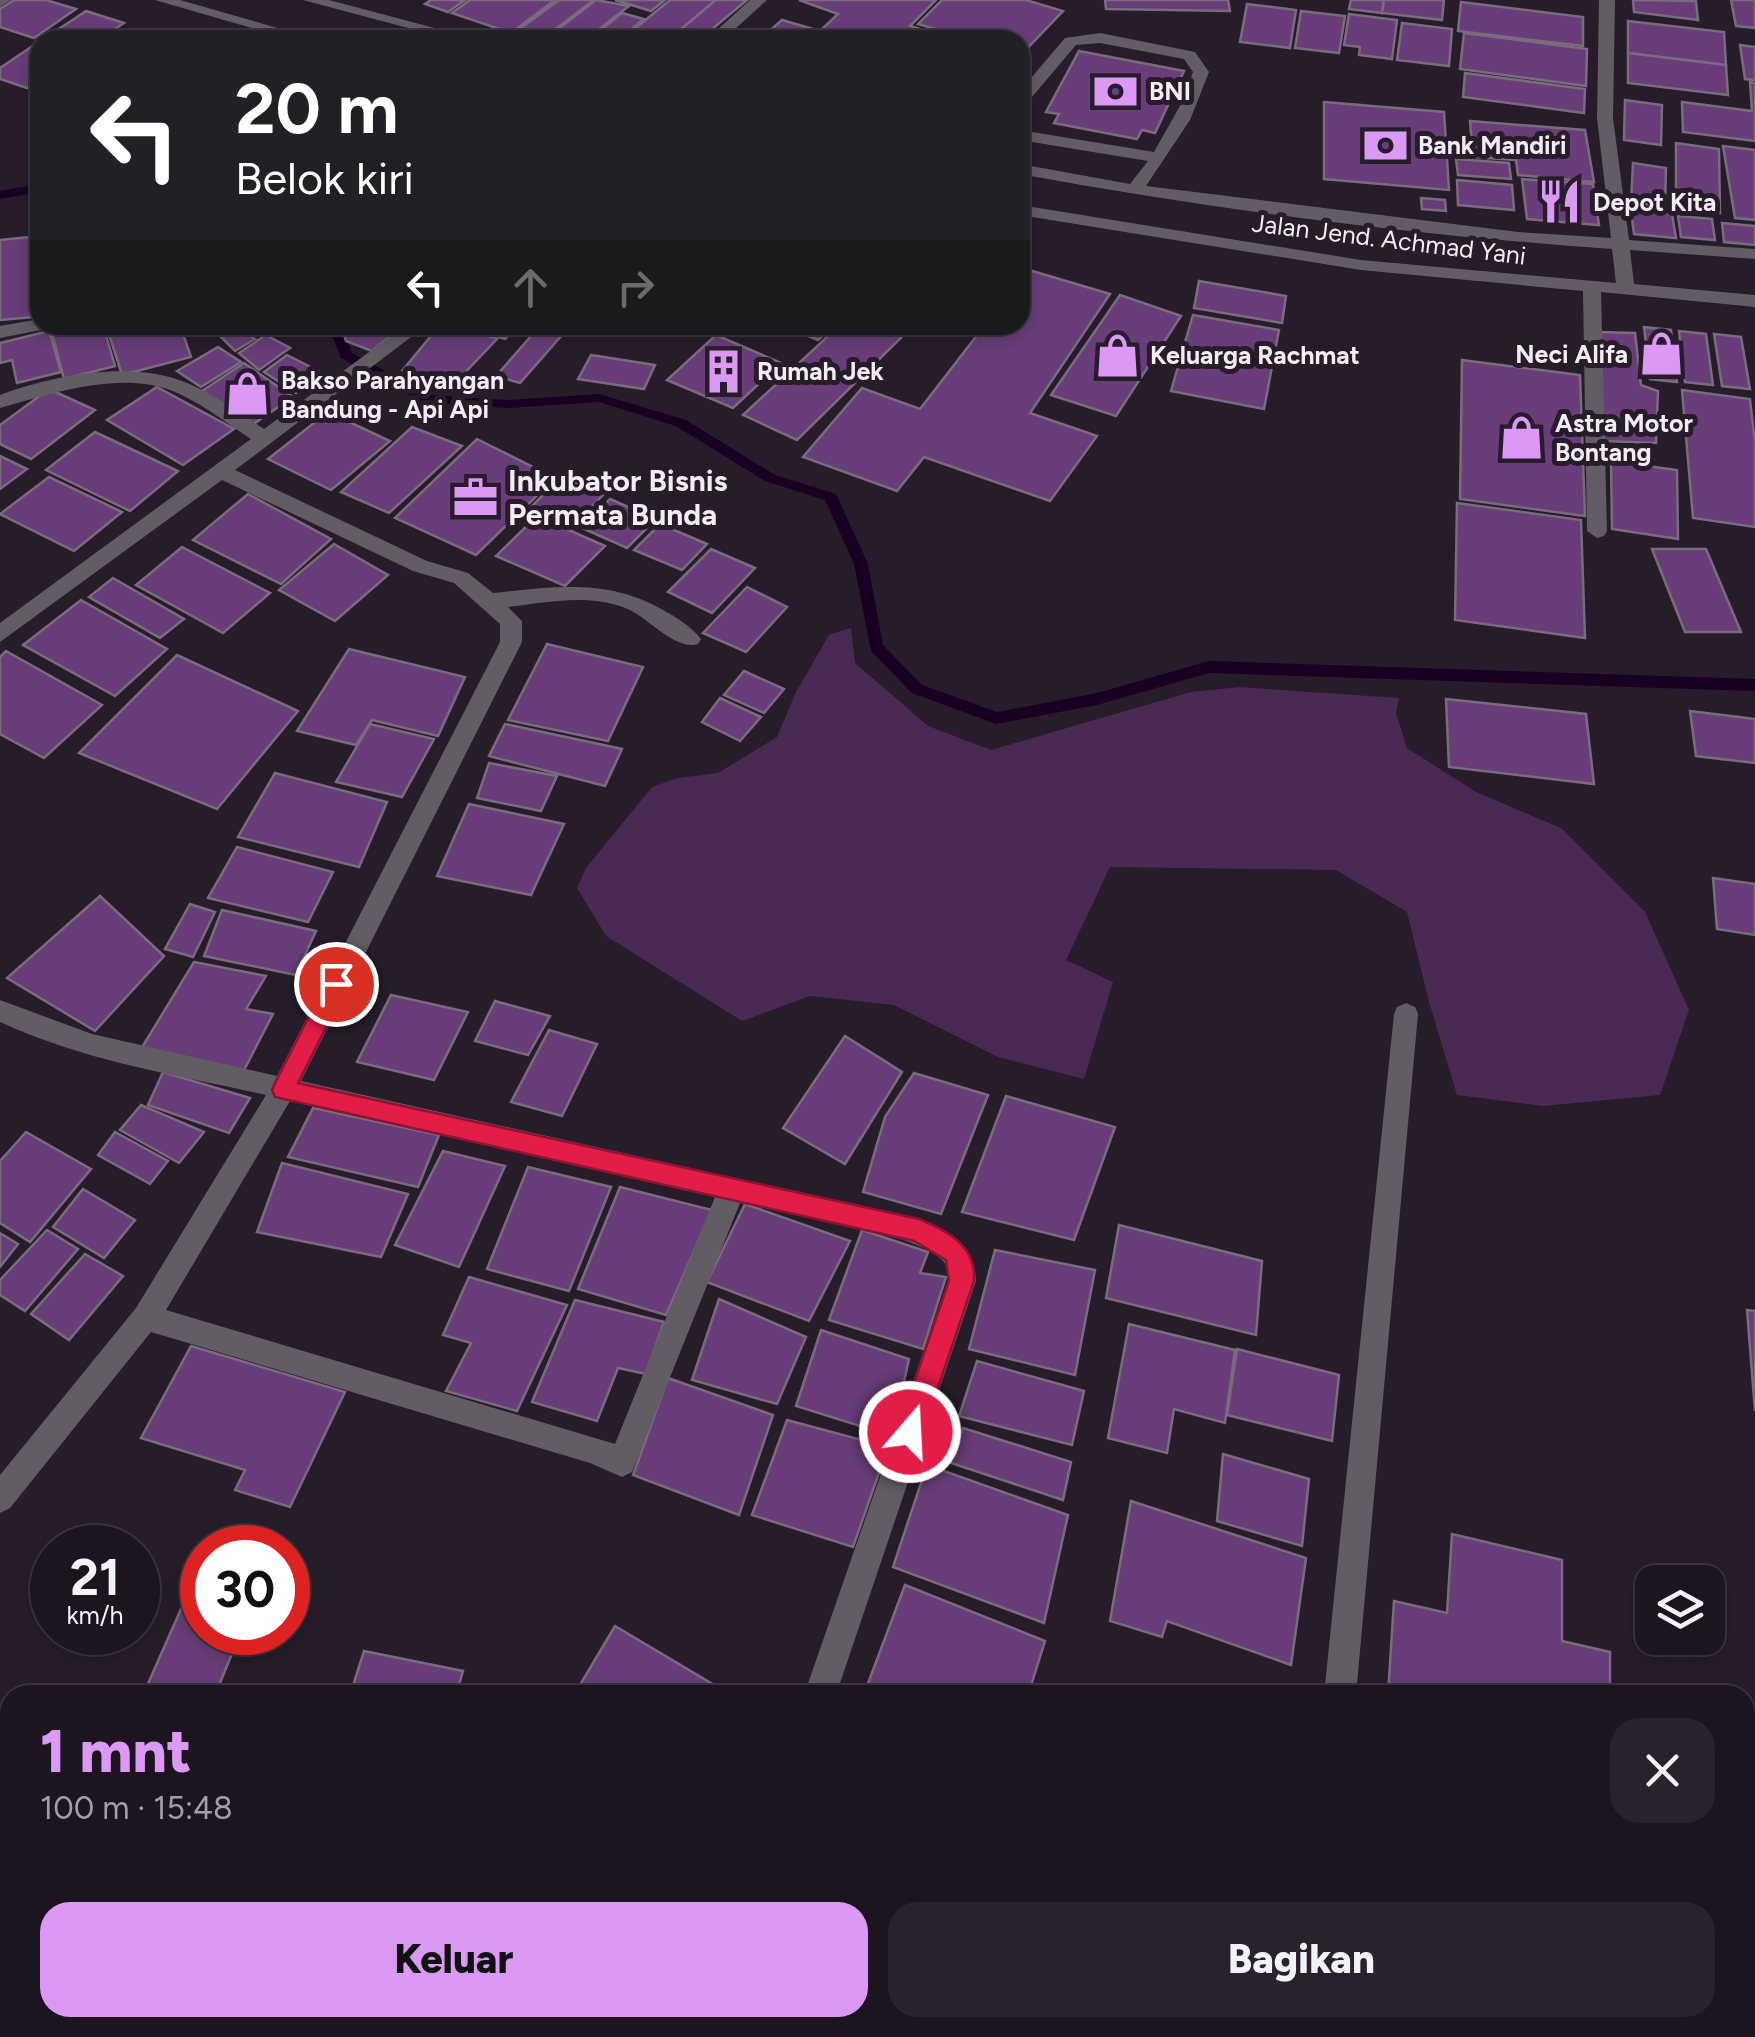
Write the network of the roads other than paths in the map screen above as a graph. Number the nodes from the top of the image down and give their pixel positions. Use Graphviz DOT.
graph roads {
  1 [pos="163,0"];
  2 [pos="311,0"];
  3 [pos="759,0"];
  4 [pos="1607,0"];
  5 [pos="275,30"];
  6 [pos="432,30"];
  7 [pos="725,30"];
  8 [pos="1030,89"];
  9 [pos="1030,137"];
  10 [pos="1160,158"];
  11 [pos="1030,171"];
  12 [pos="1134,190"];
  13 [pos="1030,212"];
  14 [pos="1622,247"];
  15 [pos="1755,254"];
  16 [pos="1523,259"];
  17 [pos="1592,288"];
  18 [pos="1626,290"];
  19 [pos="1755,300"];
  20 [pos="30,327"];
  21 [pos="0,332"];
  22 [pos="406,335"];
  23 [pos="0,402"];
  24 [pos="265,439"];
  25 [pos="218,470"];
  26 [pos="1597,531"];
  27 [pos="492,601"];
  28 [pos="0,634"];
  29 [pos="690,639"];
  30 [pos="0,1011"];
  31 [pos="1406,1014"];
  32 [pos="283,1090"];
  33 [pos="732,1189"];
  34 [pos="146,1318"];
  35 [pos="0,1498"];
  36 [pos="823,1685"];
  37 [pos="1341,1685"];
  1 -- 5 [label="street"];
  2 -- 6 [label="street"];
  3 -- 7 [label="street"];
  4 -- 14 [label="street"];
  8 -- 10 [label="street"];
  9 -- 10 [label="street"];
  10 -- 12 [label="street"];
  11 -- 12 [label="street, Jalan Jend. Achmad Yani"];
  12 -- 16 [label="street, Jalan Jend. Achmad Yani"];
  13 -- 16 [label="street, Jalan Jend. Achmad Yani"];
  14 -- 15 [label="street, Jalan Jend. Achmad Yani"];
  14 -- 16 [label="street, Jalan Jend. Achmad Yani"];
  14 -- 18 [label="street"];
  16 -- 17 [label="street, Jalan Jend. Achmad Yani"];
  17 -- 18 [label="street, Jalan Jend. Achmad Yani"];
  17 -- 26 [label="street"];
  18 -- 19 [label="street, Jalan Jend. Achmad Yani"];
  20 -- 21 [label="street"];
  22 -- 24 [label="street"];
  23 -- 24 [label="street"];
  24 -- 25 [label="street"];
  25 -- 27 [label="street"];
  25 -- 28 [label="street"];
  27 -- 29 [label="street"];
  27 -- 32 [label="street"];
  30 -- 32 [label="street"];
  31 -- 37 [label="street"];
  32 -- 33 [label="street"];
  32 -- 34 [label="street"];
  33 -- 34 [label="street"];
  33 -- 36 [label="street"];
  34 -- 35 [label="street"];
}
